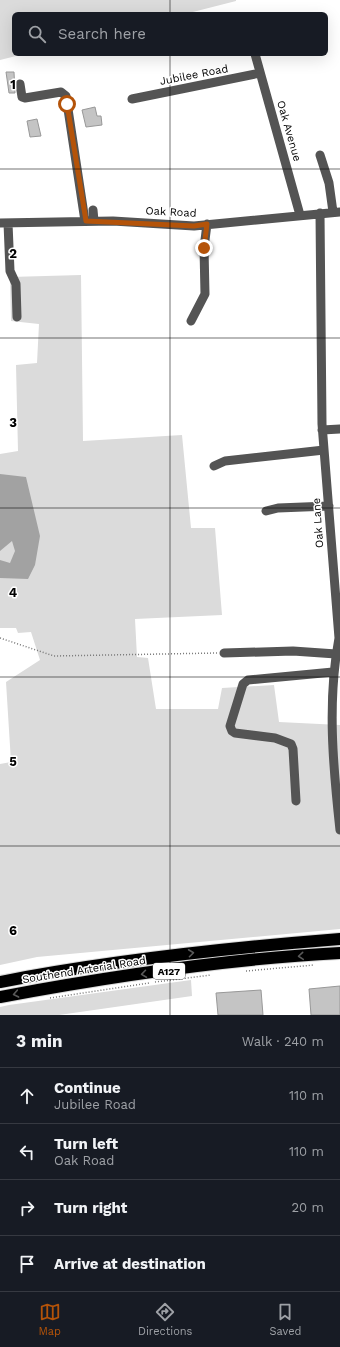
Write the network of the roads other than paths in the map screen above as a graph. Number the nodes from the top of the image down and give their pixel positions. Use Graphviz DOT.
graph roads {
  1 [pos="256,56"];
  2 [pos="260,73"];
  3 [pos="20,84"];
  4 [pos="132,99"];
  5 [pos="320,156"];
  6 [pos="93,210"];
  7 [pos="337,212"];
  8 [pos="320,213"];
  9 [pos="300,215"];
  10 [pos="90,221"];
  11 [pos="4,223"];
  12 [pos="207,224"];
  13 [pos="17,317"];
  14 [pos="191,321"];
  15 [pos="340,428"];
  16 [pos="322,430"];
  17 [pos="324,450"];
  18 [pos="214,466"];
  19 [pos="330,506"];
  20 [pos="266,511"];
  21 [pos="224,653"];
  22 [pos="336,654"];
  23 [pos="332,672"];
  24 [pos="296,801"];
  25 [pos="340,830"];
  26 [pos="340,939"];
  27 [pos="340,953"];
  28 [pos="0,982"];
  29 [pos="0,997"];
  1 -- 2 [label="street, Oak Avenue"];
  2 -- 4 [label="street, Jubilee Road"];
  2 -- 9 [label="street, Oak Avenue"];
  3 -- 10 [label="street"];
  5 -- 7 [label="street"];
  6 -- 10 [label="street"];
  7 -- 8 [label="street, Oak Road"];
  8 -- 9 [label="street, Oak Road"];
  8 -- 16 [label="street, Oak Lane"];
  9 -- 12 [label="street, Oak Road"];
  10 -- 11 [label="street, Oak Road"];
  10 -- 12 [label="street, Oak Road"];
  11 -- 13 [label="street"];
  12 -- 14 [label="street"];
  15 -- 16 [label="street"];
  16 -- 17 [label="street, Oak Lane"];
  17 -- 18 [label="street"];
  17 -- 19 [label="street, Oak Lane"];
  19 -- 20 [label="street"];
  19 -- 22 [label="street, Oak Lane"];
  21 -- 22 [label="street"];
  22 -- 23 [label="street, Oak Lane"];
  23 -- 24 [label="street"];
  23 -- 25 [label="street, Oak Lane"];
  28 -- 26 [label="highway, Southend Arterial Road / A127, one-way"];
  27 -- 29 [label="highway, Southend Arterial Road / A127, one-way"];
}
